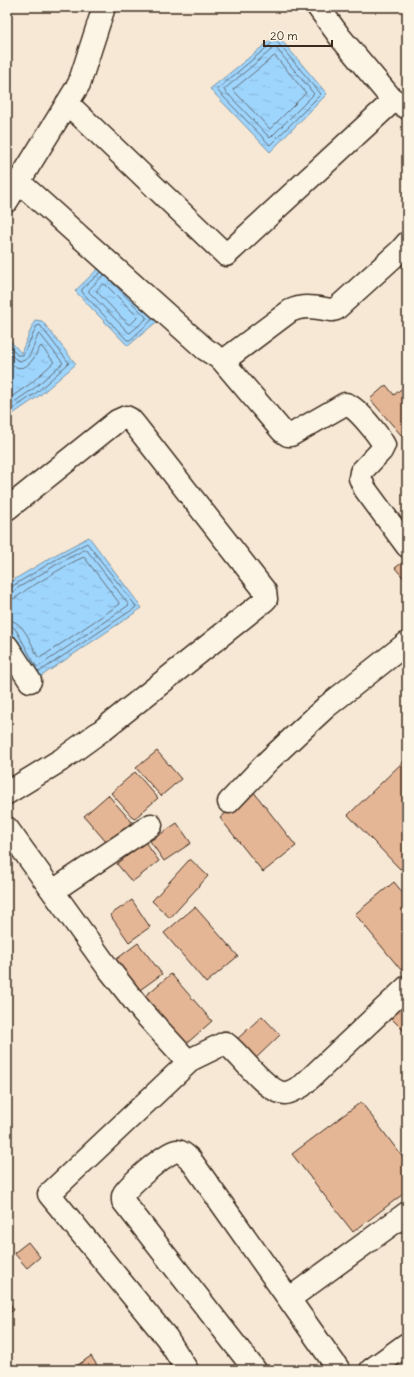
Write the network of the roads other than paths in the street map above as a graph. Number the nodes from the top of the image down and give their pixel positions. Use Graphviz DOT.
graph roads {
  1 [pos="104,7"];
  2 [pos="318,7"];
  3 [pos="67,103"];
  4 [pos="400,104"];
  5 [pos="19,182"];
  6 [pos="7,201"];
  7 [pos="407,243"];
  8 [pos="221,359"];
  9 [pos="7,509"];
  10 [pos="407,546"];
  11 [pos="407,643"];
  12 [pos="7,646"];
  13 [pos="30,680"];
  14 [pos="7,793"];
  15 [pos="229,802"];
  16 [pos="151,825"];
  17 [pos="7,828"];
  18 [pos="53,891"];
  19 [pos="407,987"];
  20 [pos="192,1059"];
  21 [pos="407,1213"];
  22 [pos="289,1299"];
  23 [pos="407,1344"];
  24 [pos="187,1370"];
  25 [pos="255,1370"];
  26 [pos="338,1370"];
  27 [pos="371,1370"];
  1 -- 3 [label="street"];
  2 -- 4 [label="street"];
  3 -- 4 [label="street"];
  3 -- 5 [label="street"];
  5 -- 6 [label="street"];
  5 -- 8 [label="street"];
  7 -- 8 [label="street"];
  8 -- 10 [label="street"];
  9 -- 14 [label="street"];
  11 -- 15 [label="street"];
  12 -- 13 [label="street"];
  16 -- 18 [label="street"];
  17 -- 18 [label="street"];
  18 -- 20 [label="street"];
  19 -- 20 [label="street"];
  20 -- 24 [label="street"];
  21 -- 22 [label="street"];
  22 -- 25 [label="street"];
  22 -- 26 [label="street"];
  23 -- 27 [label="street"];
}
